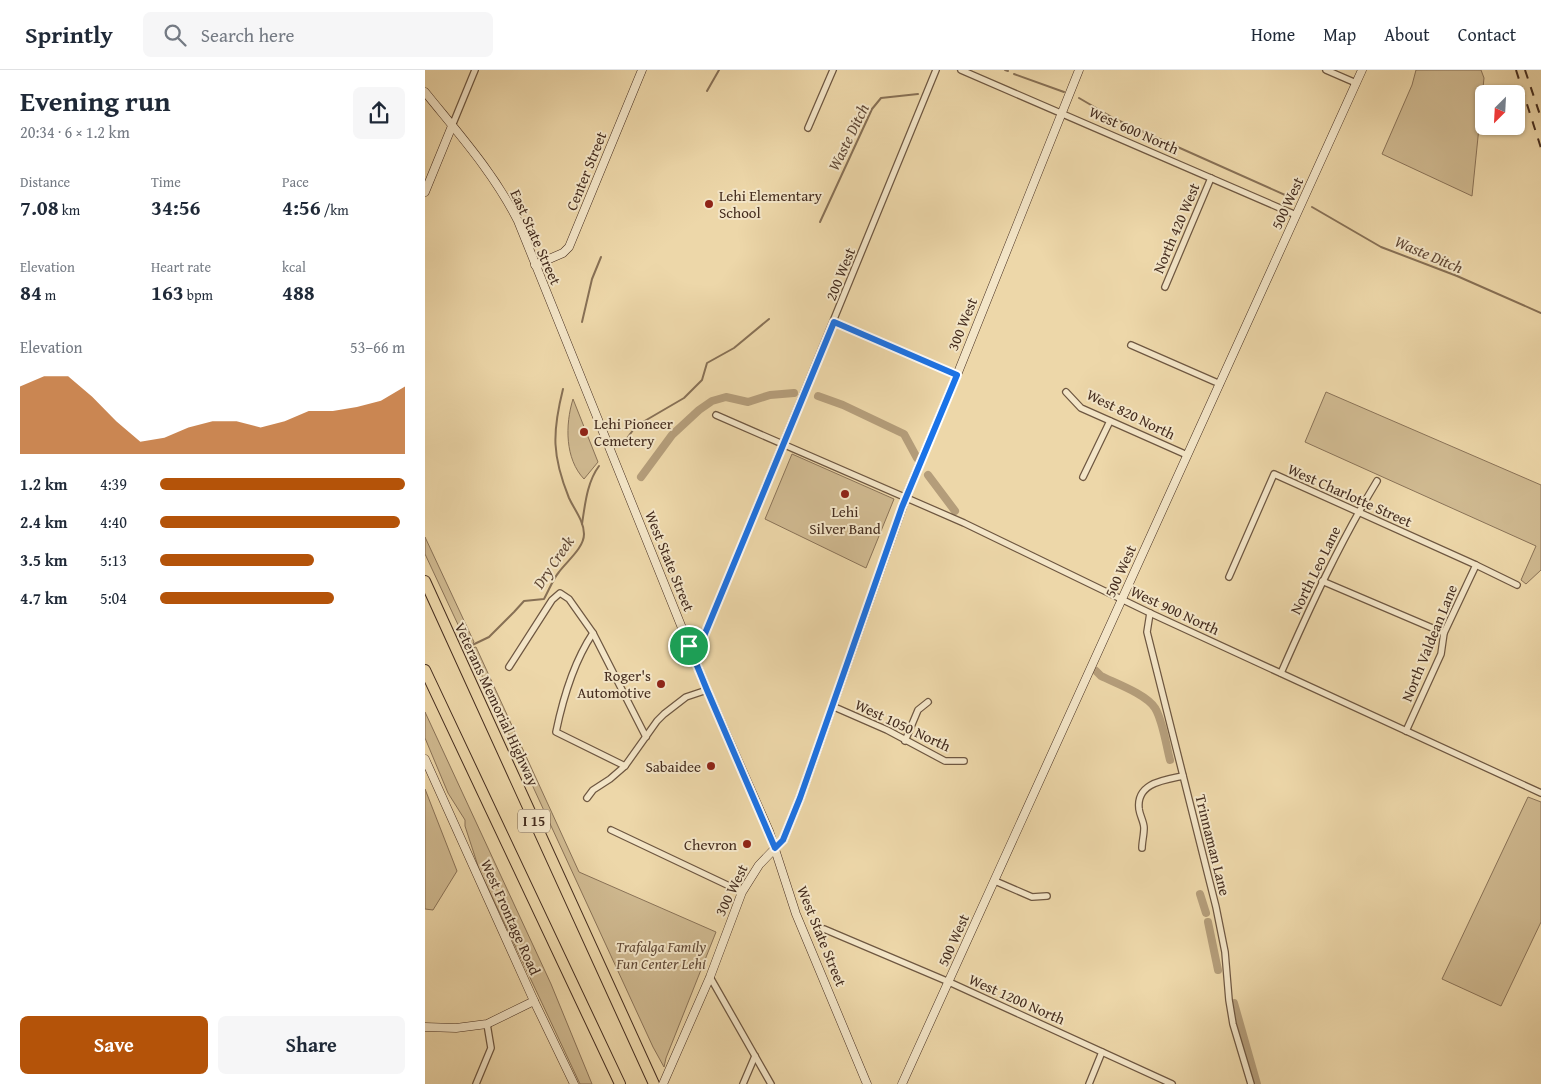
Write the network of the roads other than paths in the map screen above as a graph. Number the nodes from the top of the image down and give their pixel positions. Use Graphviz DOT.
graph roads {
  1 [pos="475,70"];
  2 [pos="642,70"];
  3 [pos="833,70"];
  4 [pos="936,70"];
  5 [pos="961,70"];
  6 [pos="1079,70"];
  7 [pos="1326,70"];
  8 [pos="1362,70"];
  9 [pos="1356,83"];
  10 [pos="425,92"];
  11 [pos="1062,112"];
  12 [pos="452,126"];
  13 [pos="808,128"];
  14 [pos="1211,178"];
  15 [pos="425,192"];
  16 [pos="1296,215"];
  17 [pos="535,265"];
  18 [pos="1165,287"];
  19 [pos="834,322"];
  20 [pos="560,326"];
  21 [pos="1131,345"];
  22 [pos="957,375"];
  23 [pos="1220,384"];
  24 [pos="1066,392"];
  25 [pos="716,414"];
  26 [pos="1109,421"];
  27 [pos="784,444"];
  28 [pos="1187,455"];
  29 [pos="1083,477"];
  30 [pos="1377,481"];
  31 [pos="906,498"];
  32 [pos="1358,513"];
  33 [pos="1476,565"];
  34 [pos="1229,577"];
  35 [pos="425,581"];
  36 [pos="1322,581"];
  37 [pos="1517,585"];
  38 [pos="1122,600"];
  39 [pos="1149,613"];
  40 [pos="593,633"];
  41 [pos="1444,633"];
  42 [pos="689,646"];
  43 [pos="509,667"];
  44 [pos="425,670"];
  45 [pos="1281,673"];
  46 [pos="707,690"];
  47 [pos="928,702"];
  48 [pos="832,706"];
  49 [pos="1406,731"];
  50 [pos="646,737"];
  51 [pos="905,741"];
  52 [pos="425,759"];
  53 [pos="964,761"];
  54 [pos="625,766"];
  55 [pos="1183,776"];
  56 [pos="1541,793"];
  57 [pos="587,798"];
  58 [pos="611,830"];
  59 [pos="775,848"];
  60 [pos="1142,848"];
  61 [pos="995,881"];
  62 [pos="742,892"];
  63 [pos="1047,896"];
  64 [pos="824,929"];
  65 [pos="710,977"];
  66 [pos="949,982"];
  67 [pos="534,1002"];
  68 [pos="487,1024"];
  69 [pos="425,1027"];
  70 [pos="1102,1052"];
  71 [pos="755,1056"];
  72 [pos="476,1084"];
  73 [pos="574,1084"];
  74 [pos="620,1084"];
  75 [pos="654,1084"];
  76 [pos="663,1084"];
  77 [pos="743,1084"];
  78 [pos="771,1084"];
  79 [pos="867,1084"];
  80 [pos="902,1084"];
  81 [pos="1089,1084"];
  82 [pos="1172,1084"];
  83 [pos="1251,1084"];
  1 -- 12 [label="street"];
  2 -- 17 [label="main road, Center Street"];
  3 -- 13 [label="street"];
  4 -- 19 [label="street, 200 West"];
  5 -- 11 [label="street, West 600 North"];
  6 -- 11 [label="main road, 300 West"];
  7 -- 9 [label="street"];
  8 -- 9 [label="main road, 500 West"];
  9 -- 16 [label="main road, 500 West"];
  10 -- 12 [label="main road, East State Street"];
  11 -- 14 [label="street, West 600 North"];
  11 -- 22 [label="main road, 300 West"];
  12 -- 15 [label="main road"];
  12 -- 17 [label="main road, East State Street"];
  14 -- 16 [label="street, West 600 North"];
  14 -- 18 [label="street, North 420 West"];
  16 -- 23 [label="main road, 500 West"];
  17 -- 20 [label="main road, East State Street"];
  19 -- 22 [label="street"];
  19 -- 27 [label="street, 200 West"];
  20 -- 42 [label="main road, West State Street"];
  21 -- 23 [label="street"];
  22 -- 31 [label="main road, 300 West"];
  23 -- 28 [label="main road, 500 West"];
  24 -- 26 [label="street, West 820 North"];
  25 -- 27 [label="street, West 900 North"];
  26 -- 28 [label="street, West 820 North"];
  26 -- 29 [label="street"];
  27 -- 31 [label="street, West 900 North"];
  27 -- 42 [label="street, 200 West"];
  28 -- 38 [label="main road, 500 West"];
  30 -- 32 [label="street, North Leo Lane"];
  31 -- 38 [label="street, West 900 North"];
  31 -- 48 [label="main road, 300 West"];
  32 -- 33 [label="street, West Charlotte Street"];
  32 -- 34 [label="street, West Charlotte Street"];
  32 -- 36 [label="street, North Leo Lane"];
  33 -- 37 [label="street, West Charlotte Street"];
  33 -- 41 [label="street, North Valdean Lane"];
  35 -- 75 [label="highway, Veterans Memorial Highway / I 15"];
  36 -- 41 [label="street"];
  36 -- 45 [label="street, North Leo Lane"];
  38 -- 39 [label="street, West 900 North"];
  38 -- 61 [label="main road, 500 West"];
  39 -- 45 [label="street, West 900 North"];
  39 -- 55 [label="street, Trinnaman Lane"];
  40 -- 43 [label="street"];
  40 -- 50 [label="street"];
  40 -- 54 [label="street"];
  41 -- 49 [label="street, North Valdean Lane"];
  42 -- 46 [label="main road, West State Street"];
  44 -- 74 [label="highway, I 15"];
  45 -- 49 [label="street, West 900 North"];
  46 -- 50 [label="street"];
  46 -- 59 [label="main road, West State Street"];
  47 -- 51 [label="street"];
  48 -- 51 [label="street, West 1050 North"];
  48 -- 59 [label="main road, 300 West"];
  49 -- 56 [label="street, West 900 North"];
  50 -- 54 [label="street"];
  51 -- 53 [label="street, West 1050 North"];
  52 -- 67 [label="main road, West Frontage Road"];
  54 -- 57 [label="street"];
  55 -- 60 [label="street"];
  55 -- 83 [label="street, Trinnaman Lane"];
  58 -- 62 [label="street"];
  59 -- 62 [label="main road, 300 West"];
  59 -- 79 [label="main road, West State Street"];
  61 -- 63 [label="street"];
  61 -- 66 [label="main road, 500 West"];
  62 -- 65 [label="main road, 300 West"];
  64 -- 66 [label="street, West 1200 North"];
  65 -- 71 [label="street"];
  65 -- 76 [label="main road, 300 West"];
  66 -- 70 [label="street, West 1200 North"];
  66 -- 80 [label="main road, 500 West"];
  67 -- 68 [label="main road"];
  67 -- 73 [label="main road, West Frontage Road"];
  68 -- 69 [label="main road"];
  68 -- 72 [label="street"];
  70 -- 81 [label="street"];
  70 -- 82 [label="street, West 1200 North"];
  71 -- 77 [label="street"];
  71 -- 78 [label="street"];
}
